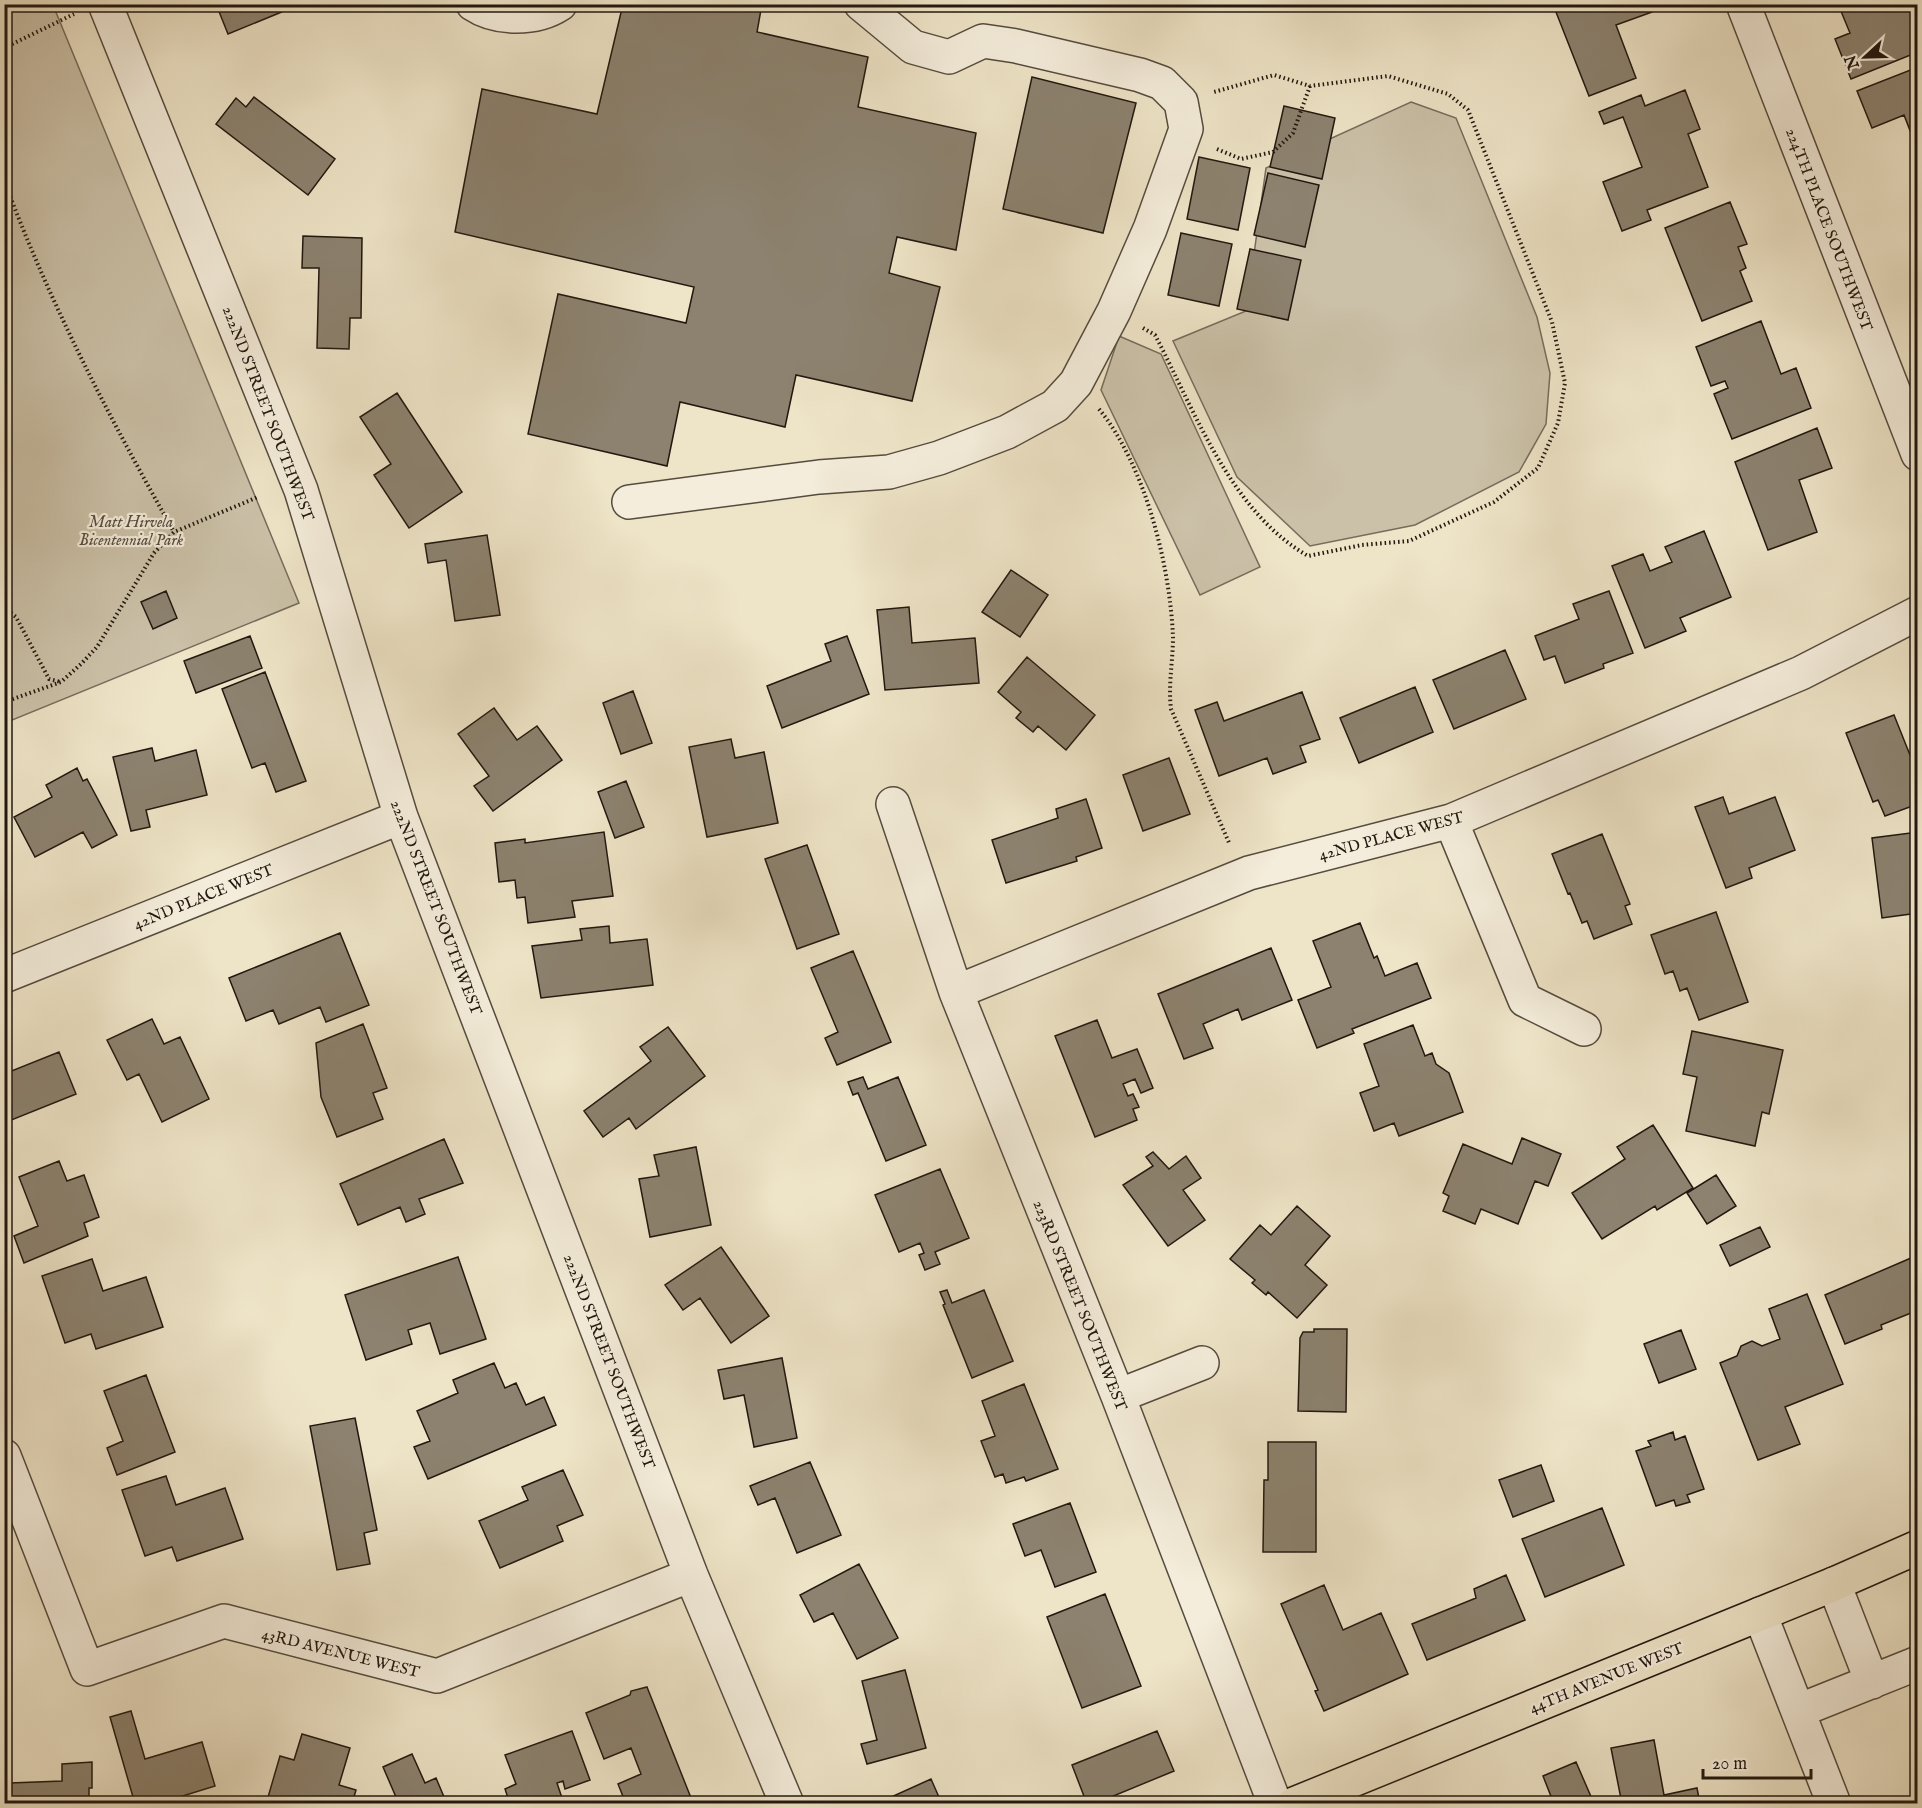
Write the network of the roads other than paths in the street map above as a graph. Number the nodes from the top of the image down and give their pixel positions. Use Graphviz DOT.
graph roads {
  1 [pos="473,4"];
  2 [pos="560,4"];
  3 [pos="861,4"];
  4 [pos="1743,4"];
  5 [pos="90,9"];
  6 [pos="1917,454"];
  7 [pos="629,502"];
  8 [pos="1917,614"];
  9 [pos="893,804"];
  10 [pos="401,817"];
  11 [pos="1451,821"];
  12 [pos="4,976"];
  13 [pos="956,992"];
  14 [pos="1584,1029"];
  15 [pos="1202,1363"];
  16 [pos="1118,1396"];
  17 [pos="4,1456"];
  18 [pos="1917,1547"];
  19 [pos="691,1575"];
  20 [pos="1834,1584"];
  21 [pos="1760,1614"];
  22 [pos="1917,1663"];
  23 [pos="1872,1682"];
  24 [pos="1798,1711"];
  25 [pos="787,1803"];
  26 [pos="1275,1803"];
  27 [pos="1294,1803"];
  28 [pos="1834,1803"];
  1 -- 2 [label="street"];
  3 -- 7 [label="street"];
  4 -- 6 [label="street, 224TH PLACE SOUTHWEST"];
  5 -- 10 [label="street, 222ND STREET SOUTHWEST"];
  8 -- 11 [label="street, 42ND PLACE WEST"];
  9 -- 13 [label="street, 223RD STREET SOUTHWEST"];
  10 -- 12 [label="street, 42ND PLACE WEST"];
  10 -- 19 [label="street, 222ND STREET SOUTHWEST"];
  11 -- 13 [label="street, 42ND PLACE WEST"];
  11 -- 14 [label="street"];
  13 -- 16 [label="street, 223RD STREET SOUTHWEST"];
  15 -- 16 [label="street"];
  16 -- 26 [label="street, 223RD STREET SOUTHWEST"];
  17 -- 19 [label="street, 43RD AVENUE WEST"];
  18 -- 20 [label="main road, 44TH AVENUE WEST"];
  19 -- 25 [label="street, 222ND STREET SOUTHWEST"];
  20 -- 21 [label="main road, 44TH AVENUE WEST"];
  20 -- 23 [label="street"];
  21 -- 24 [label="street"];
  21 -- 27 [label="main road, 44TH AVENUE WEST"];
  22 -- 23 [label="street"];
  23 -- 24 [label="street"];
  24 -- 28 [label="street"];
}
